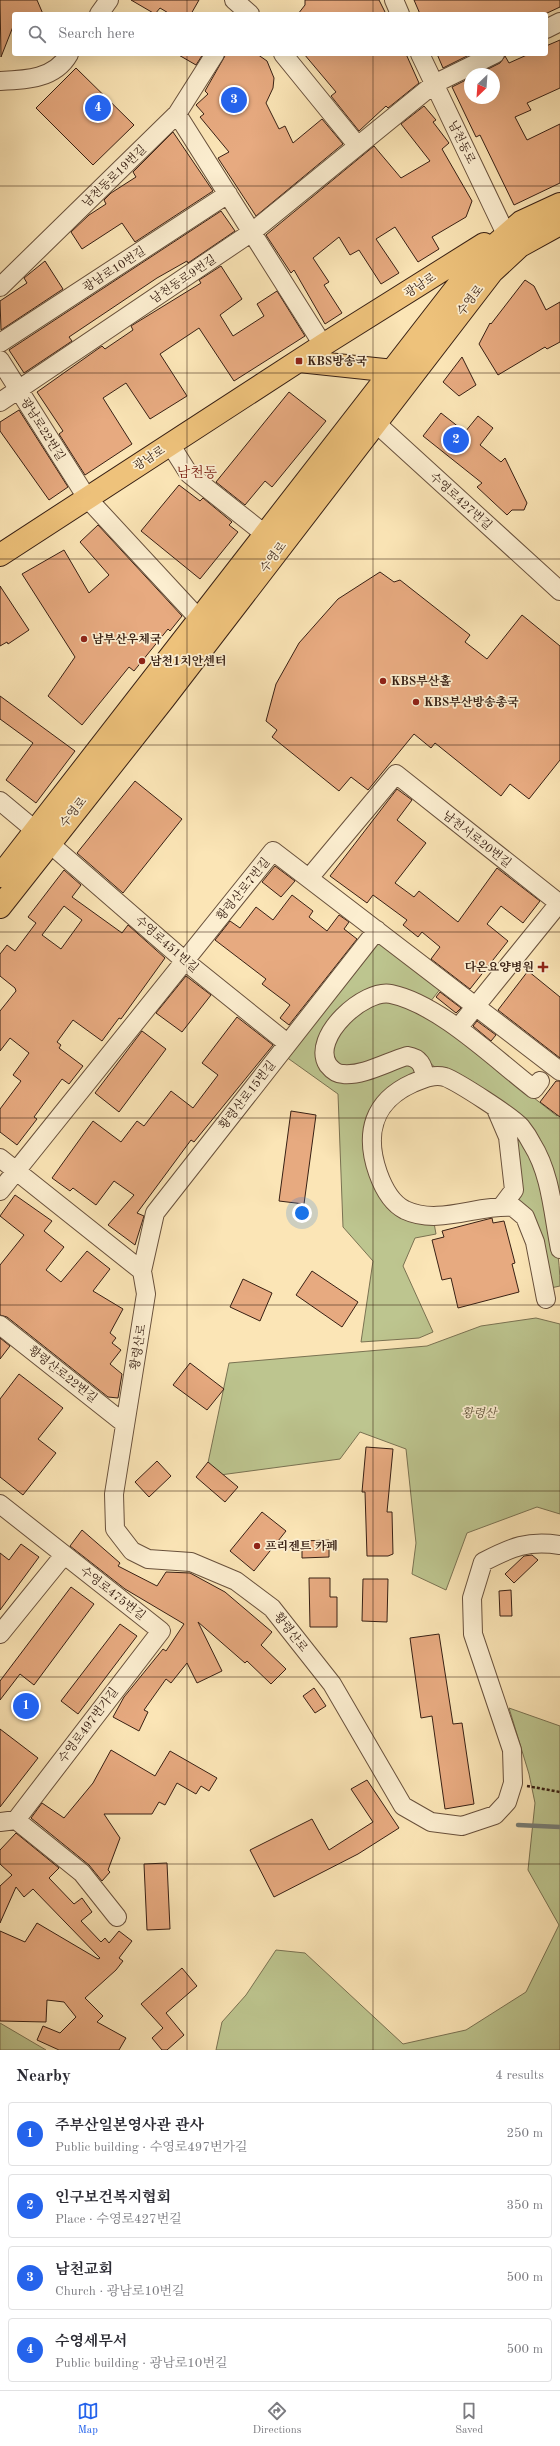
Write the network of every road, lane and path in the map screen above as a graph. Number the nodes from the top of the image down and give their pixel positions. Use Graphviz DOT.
graph roads {
  1 [pos="109,0"];
  2 [pos="394,0"];
  3 [pos="100,12"];
  4 [pos="399,12"];
  5 [pos="560,22"];
  6 [pos="548,28"];
  7 [pos="68,56"];
  8 [pos="214,56"];
  9 [pos="285,56"];
  10 [pos="421,56"];
  11 [pos="491,56"];
  12 [pos="0,81"];
  13 [pos="434,84"];
  14 [pos="177,114"];
  15 [pos="357,145"];
  16 [pos="228,194"];
  17 [pos="560,204"];
  18 [pos="560,224"];
  19 [pos="512,226"];
  20 [pos="252,232"];
  21 [pos="0,287"];
  22 [pos="0,343"];
  23 [pos="323,345"];
  24 [pos="0,360"];
  25 [pos="298,361"];
  26 [pos="391,371"];
  27 [pos="415,373"];
  28 [pos="19,390"];
  29 [pos="0,402"];
  30 [pos="369,417"];
  31 [pos="170,444"];
  32 [pos="87,498"];
  33 [pos="266,535"];
  34 [pos="0,555"];
  35 [pos="560,591"];
  36 [pos="200,620"];
  37 [pos="0,801"];
  38 [pos="43,837"];
  39 [pos="0,876"];
  40 [pos="309,878"];
  41 [pos="560,903"];
  42 [pos="0,907"];
  43 [pos="377,930"];
  44 [pos="185,961"];
  45 [pos="475,1006"];
  46 [pos="458,1028"];
  47 [pos="287,1043"];
  48 [pos="560,1071"];
  49 [pos="426,1077"];
  50 [pos="540,1081"];
  51 [pos="496,1109"];
  52 [pos="0,1158"];
  53 [pos="16,1170"];
  54 [pos="0,1190"];
  55 [pos="502,1206"];
  56 [pos="560,1248"];
  57 [pos="142,1272"];
  58 [pos="546,1299"];
  59 [pos="0,1325"];
  60 [pos="125,1424"];
  61 [pos="0,1504"];
  62 [pos="560,1545"];
  63 [pos="64,1555"];
  64 [pos="161,1631"];
  65 [pos="0,1634"];
  66 [pos="513,1783"];
  67 [pos="560,1792"];
  68 [pos="8,1821"];
  69 [pos="117,1917"];
  1 -- 3 [label="street"];
  2 -- 4 [label="street"];
  5 -- 6 [label="street"];
  7 -- 12 [label="street"];
  8 -- 14 [label="street, 남천동로19번길"];
  9 -- 15 [label="street"];
  10 -- 13 [label="street, 남천동로"];
  11 -- 13 [label="street, 남천동로9번길"];
  13 -- 15 [label="street, 남천동로9번길"];
  13 -- 19 [label="street, 남천동로"];
  14 -- 16 [label="street"];
  14 -- 21 [label="street, 남천동로19번길"];
  15 -- 20 [label="street, 남천동로9번길"];
  16 -- 20 [label="street"];
  16 -- 22 [label="street, 광남로10번길"];
  17 -- 19 [label="main road, 수영로"];
  18 -- 27 [label="main road, 수영로"];
  19 -- 23 [label="main road, 광남로"];
  19 -- 26 [label="main road, 수영로"];
  20 -- 23 [label="street"];
  20 -- 28 [label="street, 남천동로9번길"];
  23 -- 25 [label="main road, 광남로"];
  24 -- 28 [label="street, 광남로22번길"];
  25 -- 26 [label="main road"];
  25 -- 31 [label="main road, 광남로"];
  26 -- 27 [label="main road"];
  26 -- 30 [label="main road, 수영로"];
  27 -- 30 [label="main road, 수영로"];
  28 -- 29 [label="street, 남천동로9번길"];
  28 -- 32 [label="street, 광남로22번길"];
  30 -- 33 [label="main road, 수영로"];
  30 -- 35 [label="street, 수영로427번길"];
  30 -- 38 [label="main road, 수영로"];
  31 -- 32 [label="main road, 광남로"];
  31 -- 33 [label="street"];
  32 -- 34 [label="main road, 광남로"];
  32 -- 36 [label="street"];
  33 -- 36 [label="main road, 수영로"];
  36 -- 38 [label="main road, 수영로"];
  37 -- 38 [label="street"];
  38 -- 39 [label="main road, 수영로"];
  38 -- 42 [label="main road, 수영로"];
  38 -- 44 [label="street, 수영로451번길"];
  40 -- 41 [label="street, 남천서로20번길"];
  40 -- 43 [label="street, 황령산로7번길"];
  40 -- 44 [label="street, 황령산로7번길"];
  41 -- 45 [label="street, 남천서로20번길"];
  43 -- 45 [label="street, 황령산로7번길"];
  43 -- 47 [label="street, 황령산로15번길"];
  44 -- 47 [label="street, 수영로451번길"];
  44 -- 53 [label="street, 황령산로7번길"];
  45 -- 46 [label="street, 남천서로20번길"];
  45 -- 48 [label="street, 황령산로7번길"];
  46 -- 49 [label="street"];
  46 -- 50 [label="street"];
  47 -- 57 [label="street, 황령산로15번길"];
  49 -- 51 [label="street"];
  49 -- 55 [label="street"];
  51 -- 55 [label="street"];
  51 -- 56 [label="street"];
  52 -- 53 [label="street"];
  53 -- 54 [label="street, 황령산로7번길"];
  53 -- 57 [label="street"];
  55 -- 58 [label="street"];
  57 -- 60 [label="street, 황령산로"];
  59 -- 60 [label="street, 황령산로22번길"];
  60 -- 66 [label="street, 황령산로"];
  61 -- 63 [label="street, 수영로475번길"];
  62 -- 66 [label="street, 황령산로"];
  63 -- 64 [label="street, 수영로475번길"];
  63 -- 65 [label="street"];
  64 -- 68 [label="street, 수영로497번가길"];
  66 -- 67 [label="path"];
  68 -- 69 [label="street, 수영로497번가길"];
}
